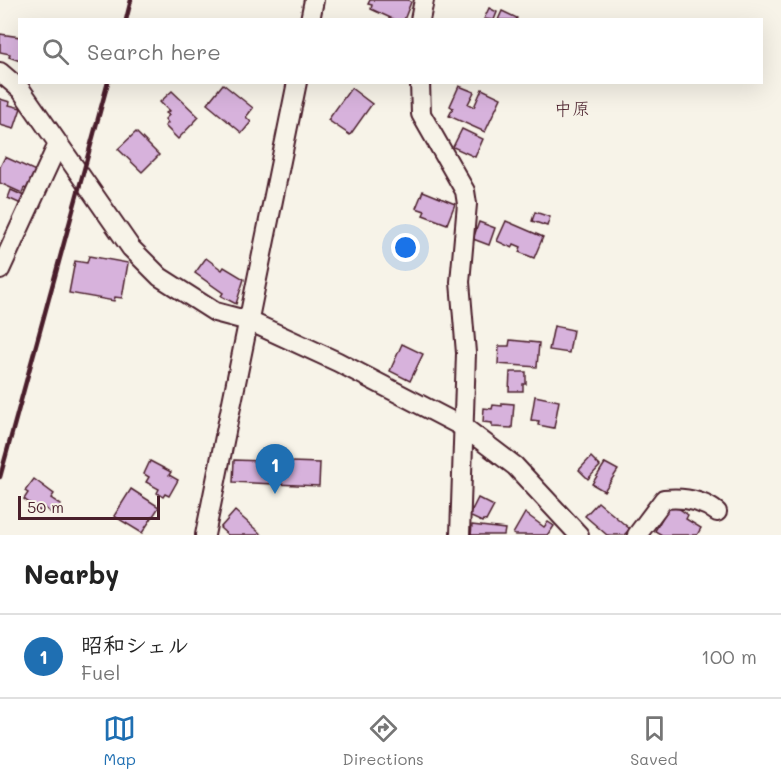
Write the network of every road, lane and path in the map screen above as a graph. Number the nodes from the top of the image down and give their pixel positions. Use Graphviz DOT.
graph roads {
  1 [pos="314,0"];
  2 [pos="424,0"];
  3 [pos="310,18"];
  4 [pos="420,18"];
  5 [pos="0,72"];
  6 [pos="297,84"];
  7 [pos="420,84"];
  8 [pos="58,144"];
  9 [pos="0,270"];
  10 [pos="249,321"];
  11 [pos="465,428"];
  12 [pos="717,512"];
  13 [pos="205,535"];
  14 [pos="460,535"];
  15 [pos="579,535"];
  16 [pos="637,535"];
  1 -- 3 [label="street"];
  2 -- 4 [label="street"];
  5 -- 8 [label="street"];
  6 -- 10 [label="street"];
  7 -- 11 [label="street"];
  8 -- 9 [label="street"];
  8 -- 10 [label="street"];
  10 -- 11 [label="street"];
  10 -- 13 [label="street"];
  11 -- 14 [label="street"];
  11 -- 15 [label="street"];
  12 -- 16 [label="street"];
}
